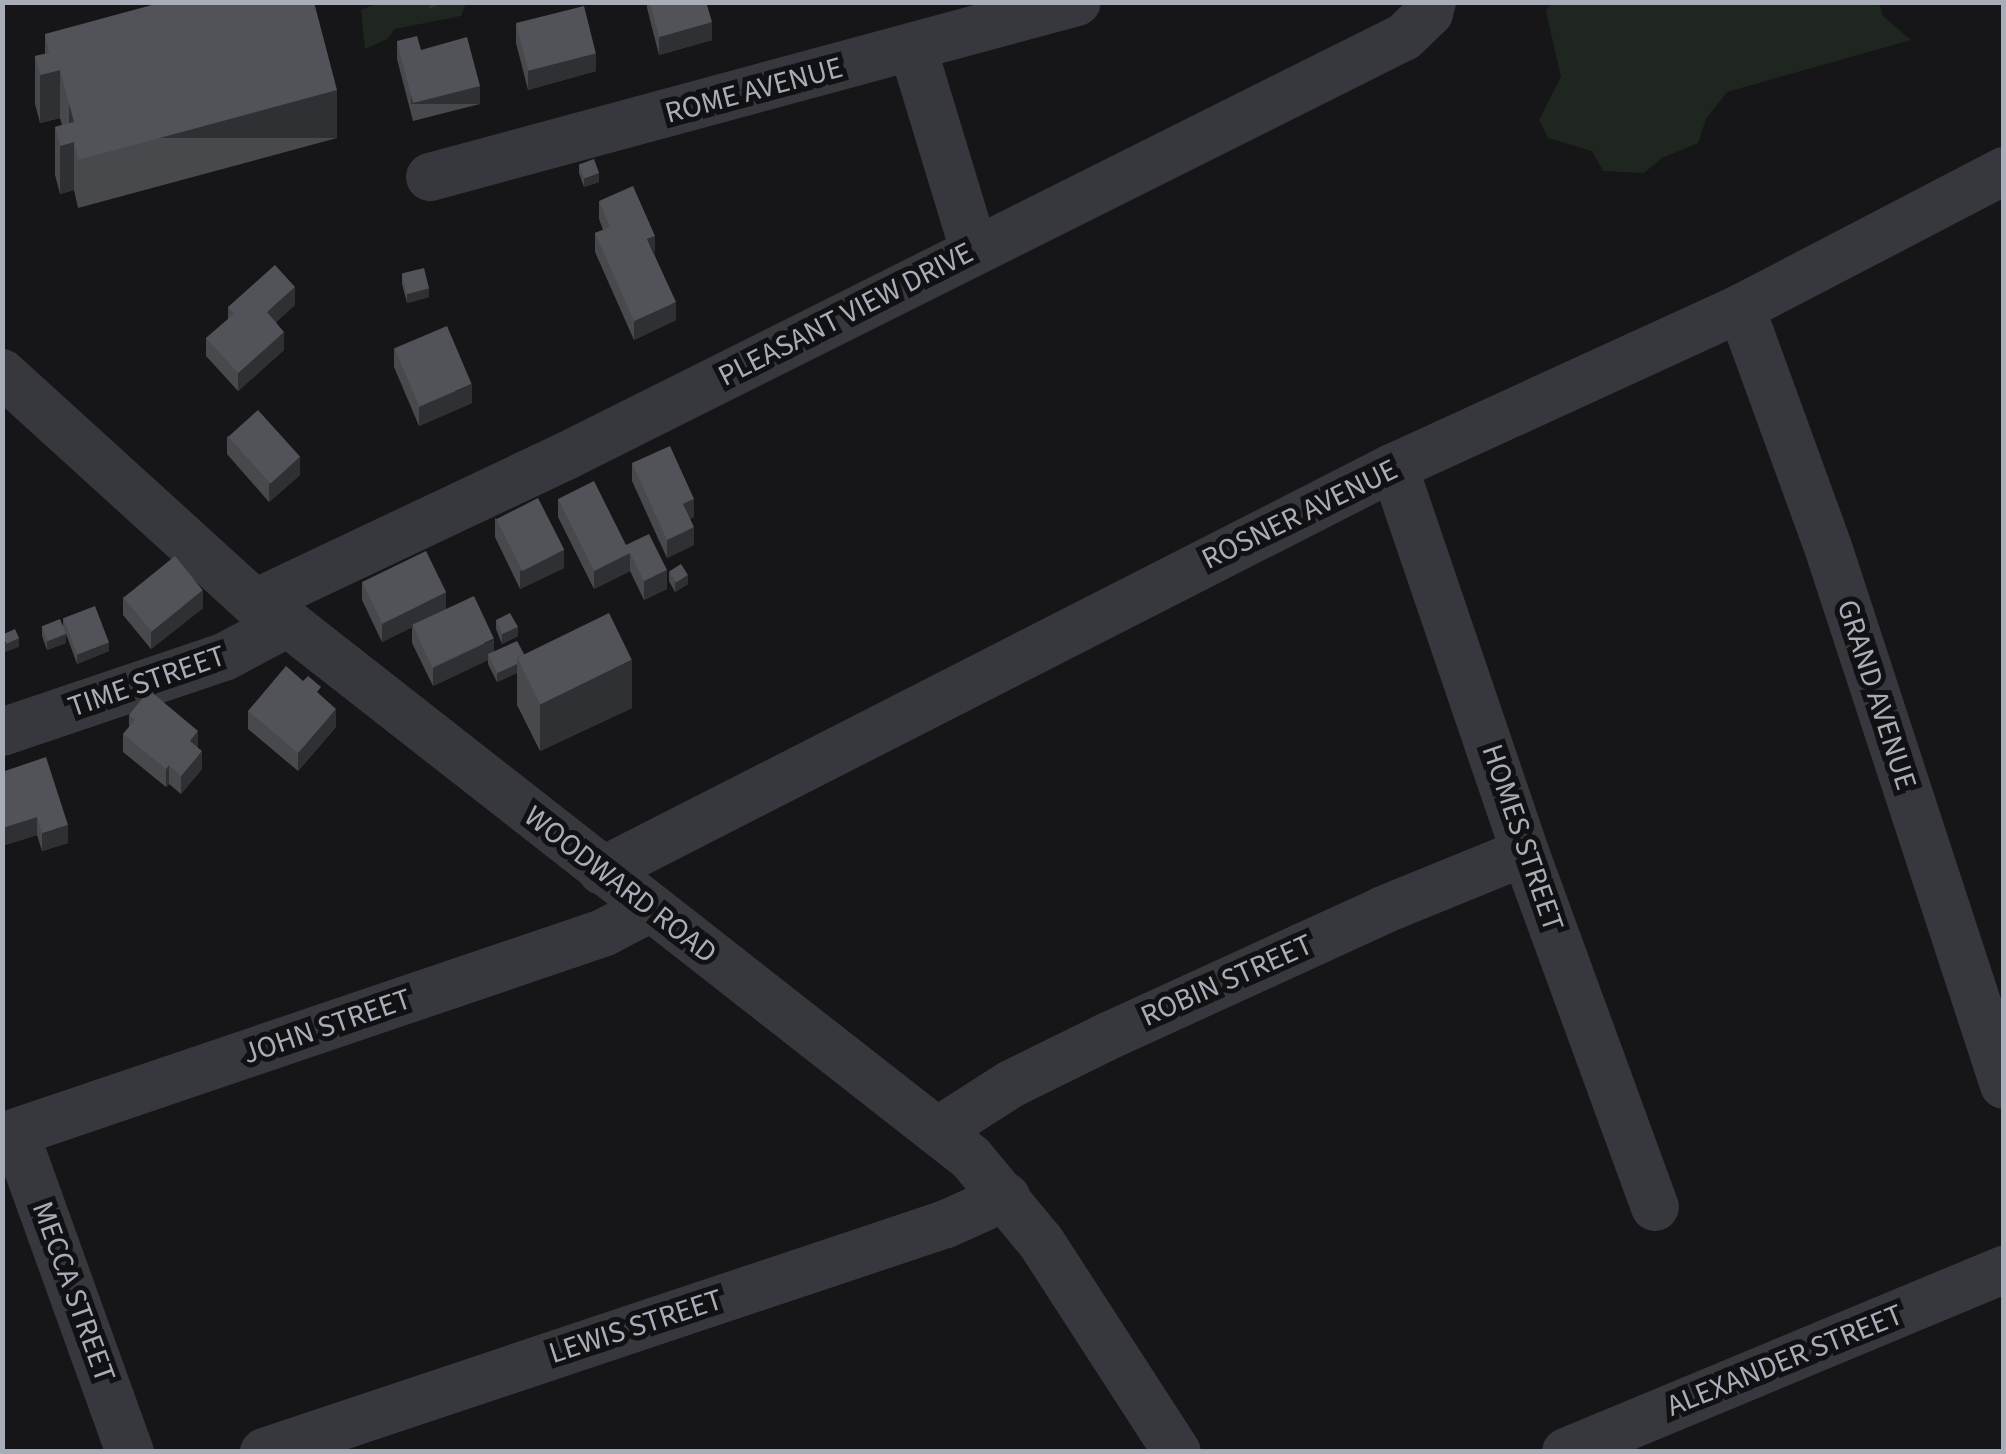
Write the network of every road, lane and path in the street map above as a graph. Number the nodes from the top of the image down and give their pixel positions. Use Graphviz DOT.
graph roads {
  1 [pos="1077,2"];
  2 [pos="1430,8"];
  3 [pos="912,48"];
  4 [pos="2004,171"];
  5 [pos="430,176"];
  6 [pos="974,250"];
  7 [pos="1741,308"];
  8 [pos="2,373"];
  9 [pos="1394,468"];
  10 [pos="272,613"];
  11 [pos="2,732"];
  12 [pos="1526,852"];
  13 [pos="602,871"];
  14 [pos="648,909"];
  15 [pos="2004,1085"];
  16 [pos="939,1130"];
  17 [pos="8,1135"];
  18 [pos="1006,1197"];
  19 [pos="1654,1207"];
  20 [pos="2004,1270"];
  21 [pos="130,1452"];
  22 [pos="264,1452"];
  23 [pos="1176,1452"];
  24 [pos="1566,1452"];
  1 -- 3 [label="street, ROME AVENUE"];
  2 -- 6 [label="street, PLEASANT VIEW DRIVE"];
  3 -- 5 [label="street, ROME AVENUE"];
  3 -- 6 [label="street"];
  4 -- 7 [label="street, ROSNER AVENUE"];
  6 -- 10 [label="street, PLEASANT VIEW DRIVE"];
  7 -- 9 [label="street, ROSNER AVENUE"];
  7 -- 15 [label="street, GRAND AVENUE"];
  8 -- 10 [label="street, WOODWARD ROAD"];
  9 -- 12 [label="street, HOMES STREET"];
  9 -- 13 [label="street, ROSNER AVENUE"];
  10 -- 11 [label="street, TIME STREET"];
  10 -- 13 [label="street, WOODWARD ROAD"];
  12 -- 16 [label="street, ROBIN STREET"];
  12 -- 19 [label="street, HOMES STREET"];
  13 -- 14 [label="street, WOODWARD ROAD"];
  14 -- 16 [label="street, WOODWARD ROAD"];
  14 -- 17 [label="street, JOHN STREET"];
  16 -- 18 [label="street, WOODWARD ROAD"];
  17 -- 21 [label="street, MECCA STREET"];
  18 -- 22 [label="street, LEWIS STREET"];
  18 -- 23 [label="street, WOODWARD ROAD"];
  20 -- 24 [label="street, ALEXANDER STREET"];
}
